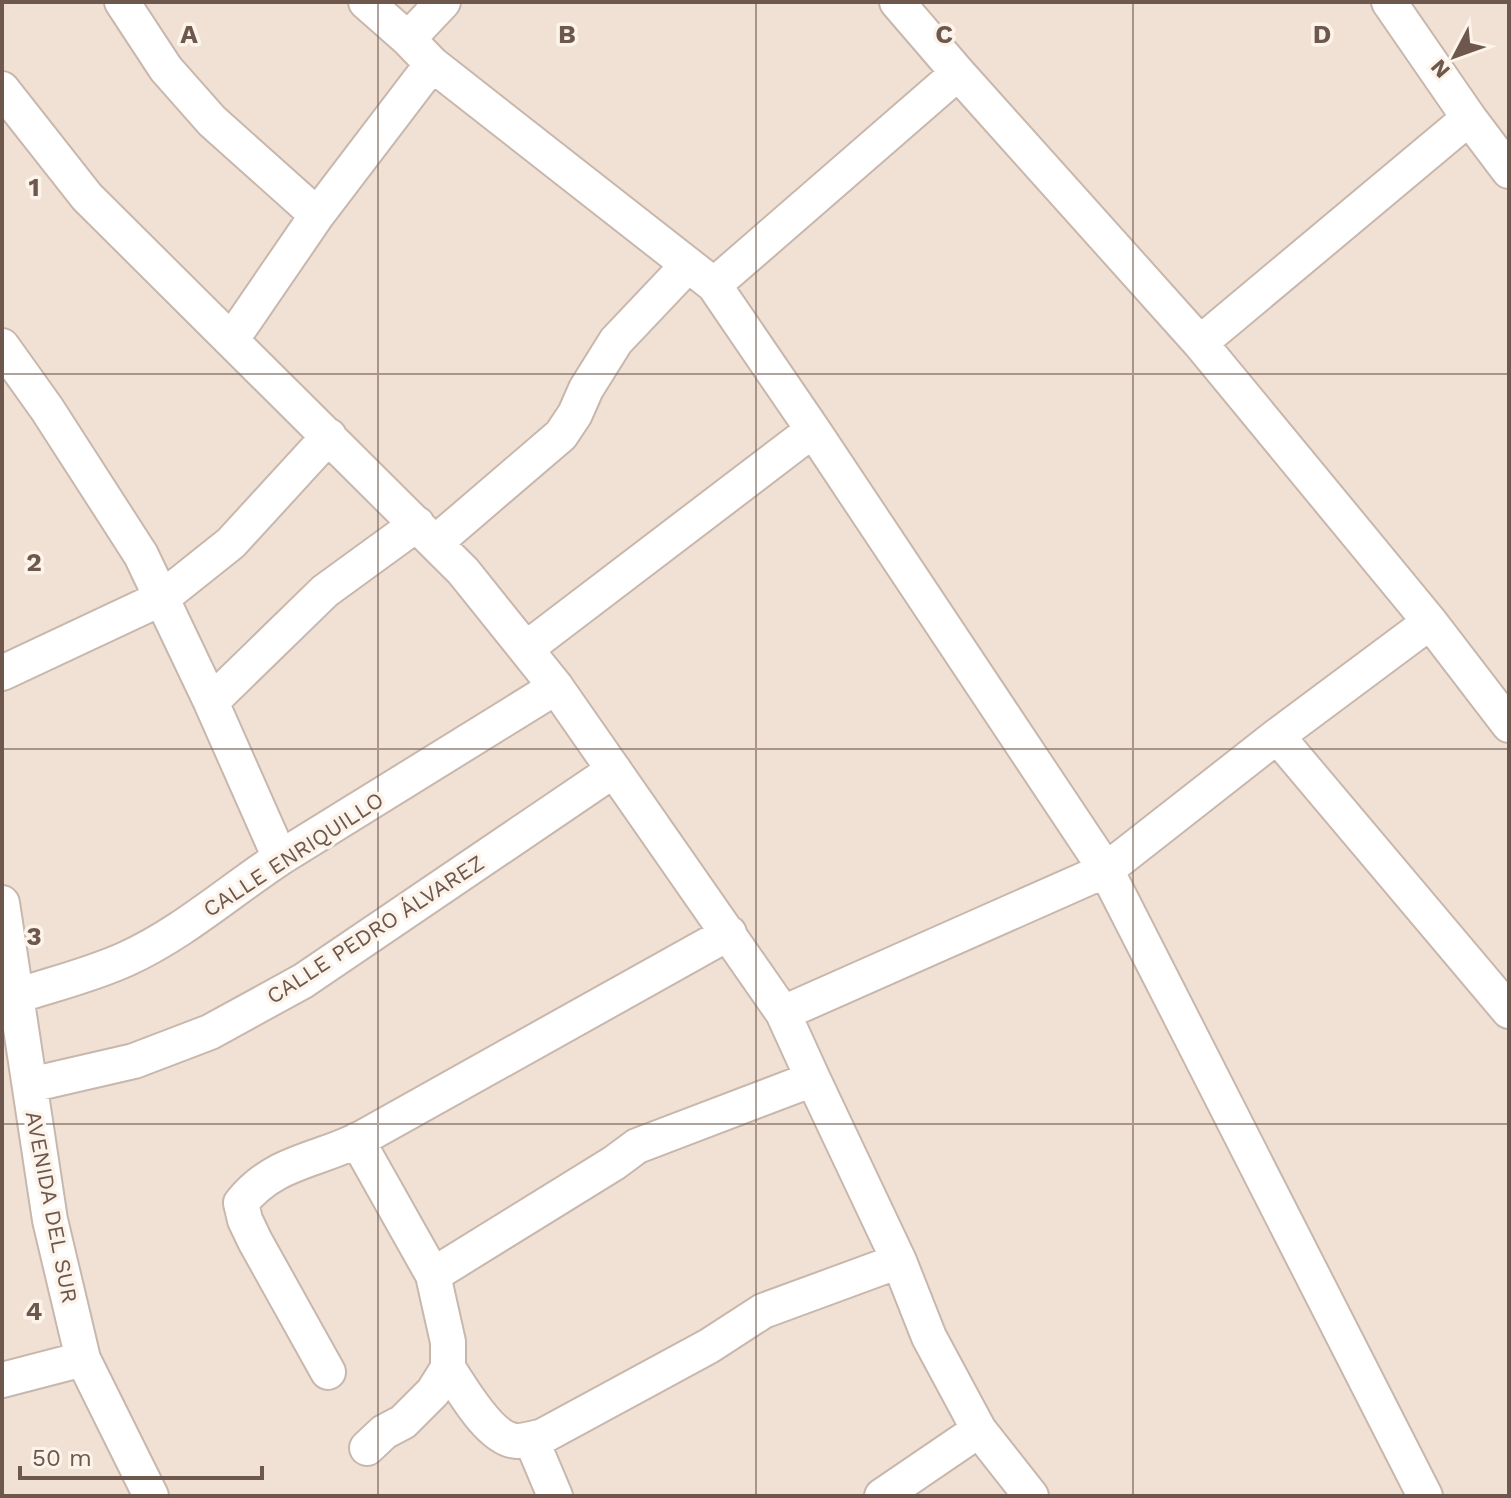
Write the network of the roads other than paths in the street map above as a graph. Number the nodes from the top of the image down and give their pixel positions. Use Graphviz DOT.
graph roads {
  1 [pos="122,2"];
  2 [pos="366,2"];
  3 [pos="443,2"];
  4 [pos="897,2"];
  5 [pos="1389,2"];
  6 [pos="408,39"];
  7 [pos="432,64"];
  8 [pos="958,73"];
  9 [pos="2,89"];
  10 [pos="1469,118"];
  11 [pos="1509,171"];
  12 [pos="317,215"];
  13 [pos="701,275"];
  14 [pos="232,339"];
  15 [pos="1200,343"];
  16 [pos="2,346"];
  17 [pos="813,430"];
  18 [pos="329,436"];
  19 [pos="426,534"];
  20 [pos="162,598"];
  21 [pos="1430,622"];
  22 [pos="527,648"];
  23 [pos="2,673"];
  24 [pos="556,687"];
  25 [pos="211,702"];
  26 [pos="1509,725"];
  27 [pos="1277,736"];
  28 [pos="614,770"];
  29 [pos="280,858"];
  30 [pos="1106,870"];
  31 [pos="2,903"];
  32 [pos="729,933"];
  33 [pos="17,996"];
  34 [pos="1509,1011"];
  35 [pos="783,1013"];
  36 [pos="813,1079"];
  37 [pos="30,1085"];
  38 [pos="357,1140"];
  39 [pos="899,1261"];
  40 [pos="433,1275"];
  41 [pos="83,1359"];
  42 [pos="448,1368"];
  43 [pos="328,1372"];
  44 [pos="2,1380"];
  45 [pos="979,1430"];
  46 [pos="531,1439"];
  47 [pos="367,1448"];
  48 [pos="151,1496"];
  49 [pos="555,1496"];
  50 [pos="882,1496"];
  51 [pos="1031,1496"];
  52 [pos="1425,1496"];
  1 -- 12 [label="street"];
  2 -- 6 [label="street"];
  3 -- 6 [label="street"];
  4 -- 8 [label="street"];
  5 -- 10 [label="street"];
  6 -- 7 [label="street"];
  7 -- 12 [label="street"];
  7 -- 13 [label="street"];
  8 -- 13 [label="street"];
  8 -- 15 [label="street"];
  9 -- 14 [label="street"];
  10 -- 11 [label="street"];
  10 -- 15 [label="street"];
  12 -- 14 [label="street"];
  13 -- 17 [label="street"];
  13 -- 19 [label="street"];
  14 -- 18 [label="street"];
  15 -- 21 [label="street"];
  16 -- 20 [label="street"];
  17 -- 22 [label="street"];
  17 -- 30 [label="street"];
  18 -- 19 [label="street"];
  18 -- 20 [label="street"];
  19 -- 22 [label="street"];
  19 -- 25 [label="street"];
  20 -- 23 [label="street"];
  20 -- 25 [label="street"];
  21 -- 26 [label="street"];
  21 -- 27 [label="street"];
  22 -- 24 [label="street"];
  24 -- 28 [label="street"];
  24 -- 29 [label="street, CALLE ENRIQUILLO"];
  25 -- 29 [label="street"];
  27 -- 30 [label="street"];
  27 -- 34 [label="street"];
  28 -- 32 [label="street"];
  28 -- 37 [label="street, CALLE PEDRO ÁLVAREZ"];
  29 -- 33 [label="street, CALLE ENRIQUILLO"];
  30 -- 35 [label="street"];
  30 -- 52 [label="street"];
  31 -- 33 [label="street, AVENIDA DEL SUR"];
  32 -- 35 [label="street"];
  32 -- 38 [label="street"];
  33 -- 37 [label="street, AVENIDA DEL SUR"];
  35 -- 36 [label="street"];
  36 -- 39 [label="street"];
  36 -- 40 [label="street"];
  37 -- 41 [label="street, AVENIDA DEL SUR"];
  38 -- 40 [label="street"];
  38 -- 43 [label="street"];
  39 -- 45 [label="street"];
  39 -- 46 [label="street"];
  40 -- 42 [label="street"];
  41 -- 44 [label="street"];
  41 -- 48 [label="street, AVENIDA DEL SUR"];
  42 -- 46 [label="street"];
  42 -- 47 [label="street"];
  45 -- 50 [label="street"];
  45 -- 51 [label="street"];
  46 -- 49 [label="street"];
}
